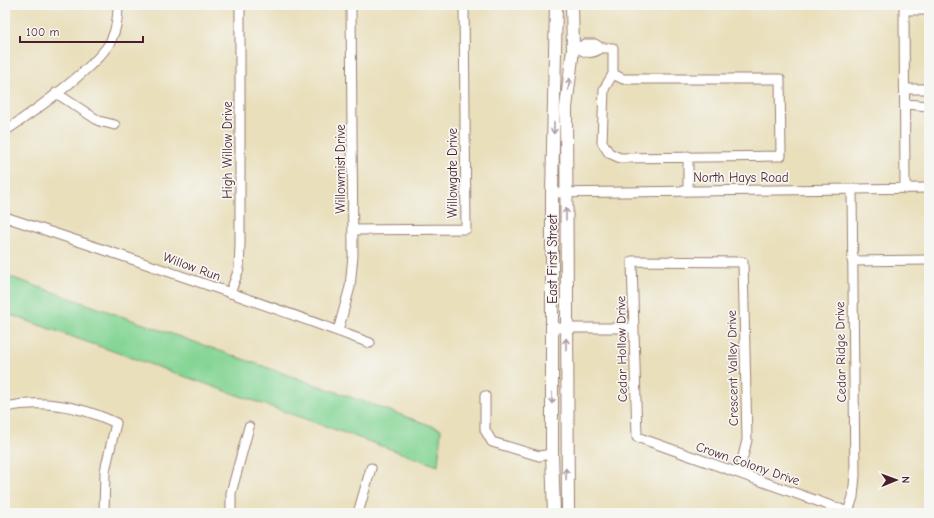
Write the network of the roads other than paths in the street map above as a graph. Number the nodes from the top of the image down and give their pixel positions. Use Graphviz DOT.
graph roads {
  1 [pos="118,5"];
  2 [pos="240,5"];
  3 [pos="351,5"];
  4 [pos="464,5"];
  5 [pos="556,5"];
  6 [pos="572,5"];
  7 [pos="904,8"];
  8 [pos="929,10"];
  9 [pos="575,48"];
  10 [pos="556,49"];
  11 [pos="613,74"];
  12 [pos="929,87"];
  13 [pos="905,89"];
  14 [pos="56,92"];
  15 [pos="905,104"];
  16 [pos="929,106"];
  17 [pos="115,125"];
  18 [pos="5,131"];
  19 [pos="688,156"];
  20 [pos="929,188"];
  21 [pos="905,189"];
  22 [pos="688,190"];
  23 [pos="852,190"];
  24 [pos="552,193"];
  25 [pos="566,193"];
  26 [pos="5,217"];
  27 [pos="353,230"];
  28 [pos="852,260"];
  29 [pos="929,260"];
  30 [pos="742,262"];
  31 [pos="230,293"];
  32 [pos="552,328"];
  33 [pos="566,328"];
  34 [pos="634,328"];
  35 [pos="338,331"];
  36 [pos="370,342"];
  37 [pos="485,396"];
  38 [pos="5,407"];
  39 [pos="248,427"];
  40 [pos="637,437"];
  41 [pos="552,454"];
  42 [pos="566,454"];
  43 [pos="371,468"];
  44 [pos="739,473"];
  45 [pos="850,512"];
  46 [pos="104,513"];
  47 [pos="231,513"];
  48 [pos="358,513"];
  49 [pos="554,513"];
  50 [pos="568,513"];
  1 -- 14 [label="street"];
  2 -- 31 [label="street, High Willow Drive"];
  3 -- 27 [label="street, Willowmist Drive"];
  4 -- 27 [label="street, Willowgate Drive"];
  5 -- 10 [label="main road, East First Street"];
  6 -- 9 [label="main road, East First Street"];
  7 -- 8 [label="street"];
  7 -- 13 [label="street"];
  9 -- 10 [label="main road"];
  9 -- 11 [label="street"];
  25 -- 9 [label="main road, East First Street, one-way"];
  10 -- 24 [label="main road, East First Street, one-way"];
  11 -- 19 [label="street"];
  11 -- 19 [label="street"];
  12 -- 13 [label="street"];
  13 -- 15 [label="street"];
  14 -- 17 [label="street"];
  14 -- 18 [label="street"];
  15 -- 16 [label="street"];
  15 -- 21 [label="street"];
  19 -- 22 [label="street"];
  20 -- 21 [label="street, North Hays Road"];
  21 -- 23 [label="street, North Hays Road"];
  22 -- 23 [label="street, North Hays Road"];
  22 -- 25 [label="street, North Hays Road"];
  23 -- 28 [label="street, Cedar Ridge Drive"];
  24 -- 25 [label="street, North Hays Road"];
  24 -- 32 [label="main road, East First Street"];
  33 -- 25 [label="main road, East First Street, one-way"];
  26 -- 31 [label="street, Willow Run"];
  27 -- 35 [label="street, Willowmist Drive"];
  28 -- 29 [label="street"];
  28 -- 45 [label="street, Cedar Ridge Drive"];
  30 -- 34 [label="street, Cedar Hollow Drive"];
  30 -- 44 [label="street, Crescent Valley Drive"];
  31 -- 35 [label="street, Willow Run"];
  32 -- 33 [label="street"];
  32 -- 41 [label="main road, East First Street, one-way"];
  33 -- 34 [label="street"];
  42 -- 33 [label="main road, East First Street, one-way"];
  34 -- 40 [label="street, Cedar Hollow Drive"];
  35 -- 36 [label="street, Willow Run"];
  37 -- 41 [label="street"];
  38 -- 46 [label="street"];
  39 -- 47 [label="street"];
  40 -- 44 [label="street, Crown Colony Drive"];
  41 -- 42 [label="main road"];
  41 -- 49 [label="main road, East First Street"];
  50 -- 42 [label="main road, East First Street, one-way"];
  43 -- 48 [label="street"];
  44 -- 45 [label="street, Crown Colony Drive"];
}
